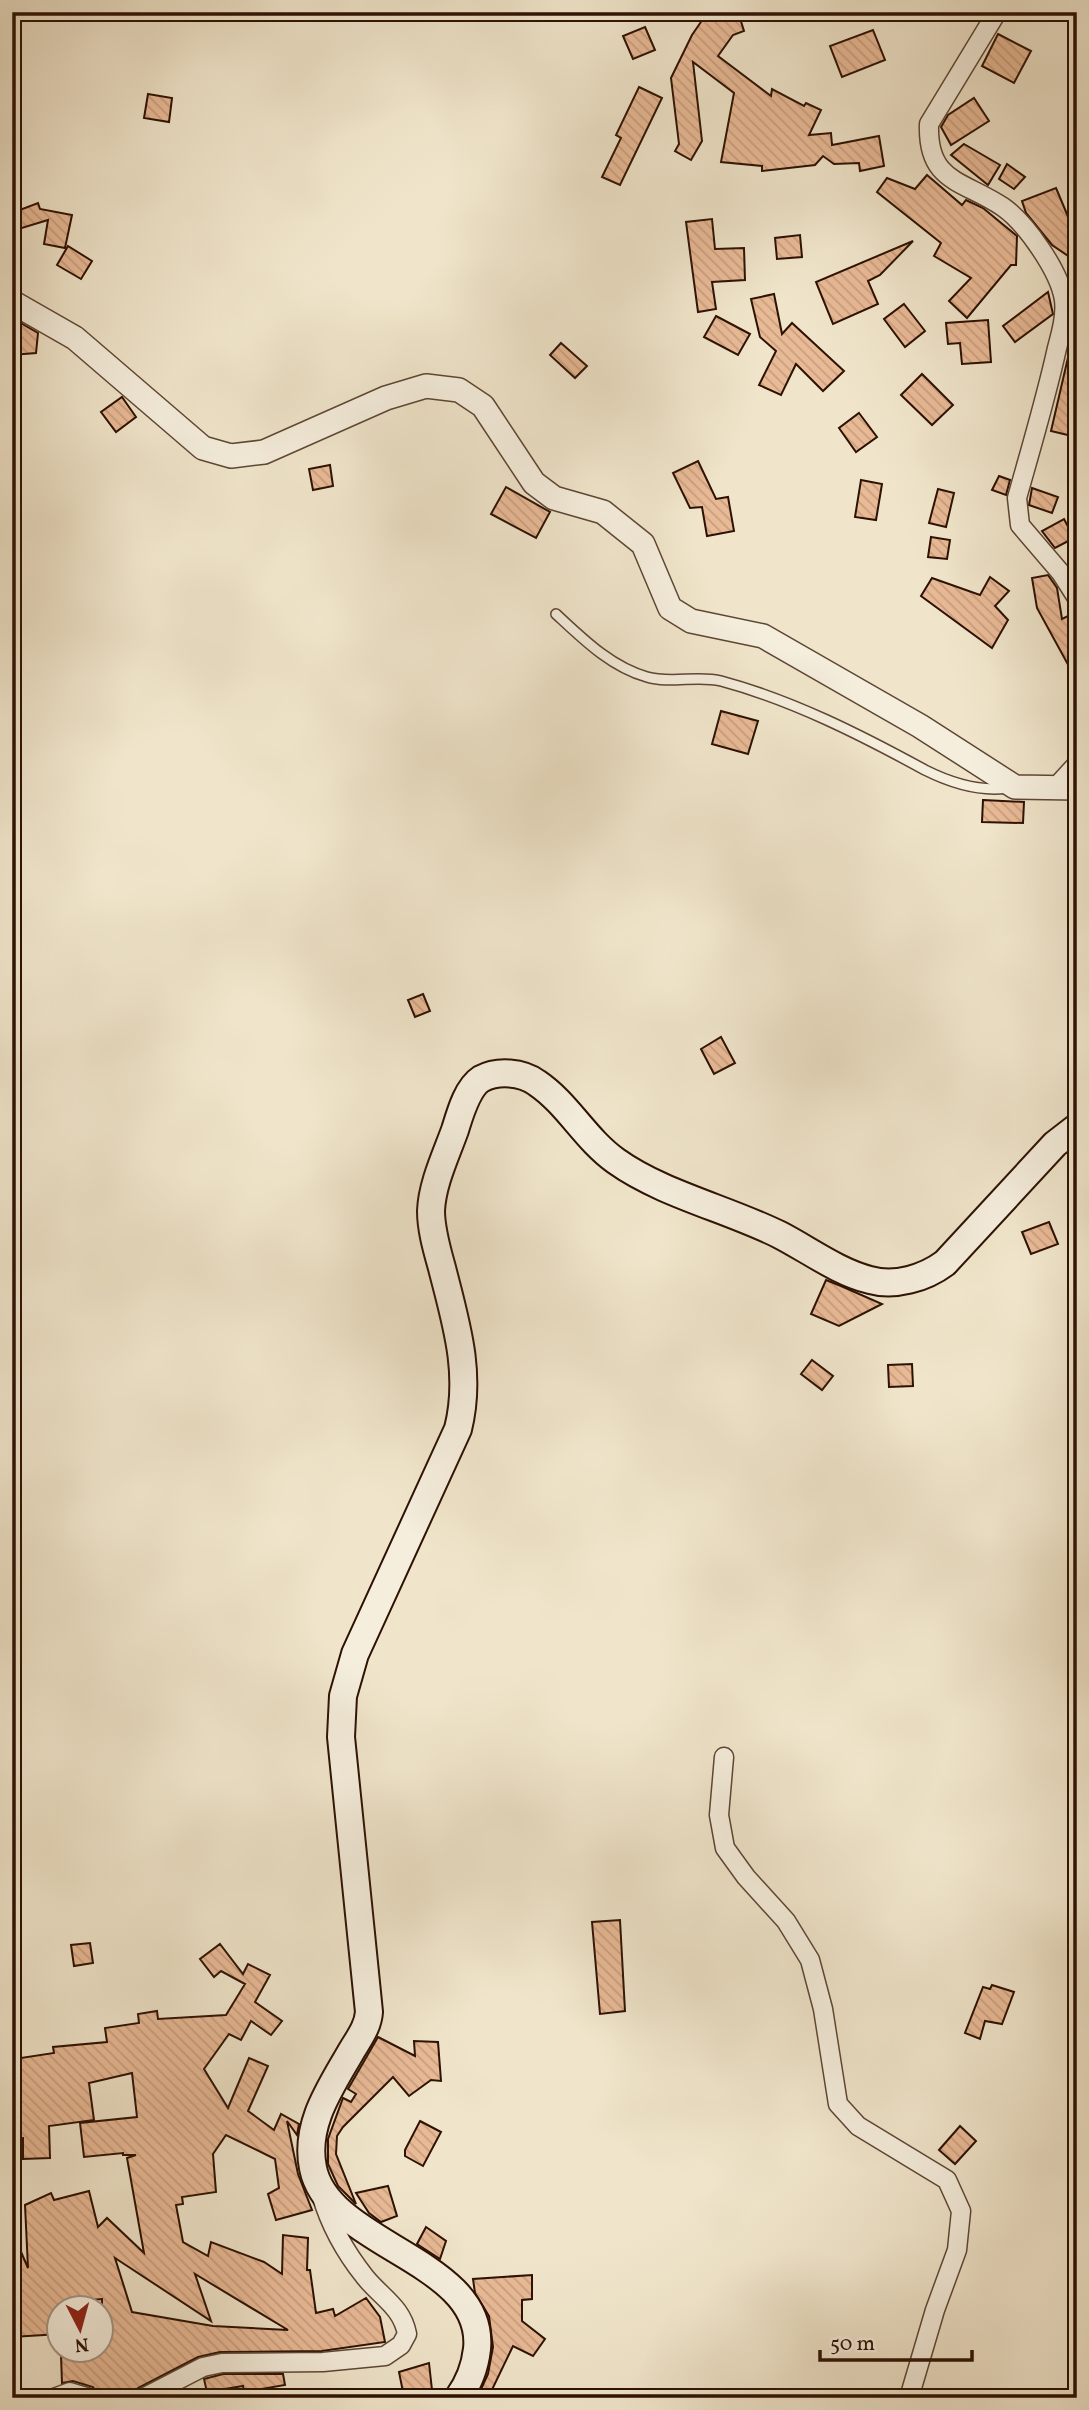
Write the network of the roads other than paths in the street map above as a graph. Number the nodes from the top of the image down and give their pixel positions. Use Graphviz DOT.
graph roads {
  1 [pos="997,12"];
  2 [pos="12,302"];
  3 [pos="1077,598"];
  4 [pos="556,614"];
  5 [pos="1077,764"];
  6 [pos="1015,787"];
  7 [pos="1066,788"];
  8 [pos="1077,1127"];
  9 [pos="724,1757"];
  10 [pos="316,2181"];
  11 [pos="54,2398"];
  12 [pos="90,2398"];
  13 [pos="144,2398"];
  14 [pos="458,2398"];
  15 [pos="909,2398"];
  1 -- 3 [label="street"];
  2 -- 6 [label="street"];
  4 -- 6 [label="lane"];
  5 -- 7 [label="street"];
  6 -- 7 [label="street"];
  8 -- 10 [label="main road"];
  9 -- 15 [label="street"];
  10 -- 13 [label="street"];
  10 -- 14 [label="main road"];
  11 -- 12 [label="street"];
}
